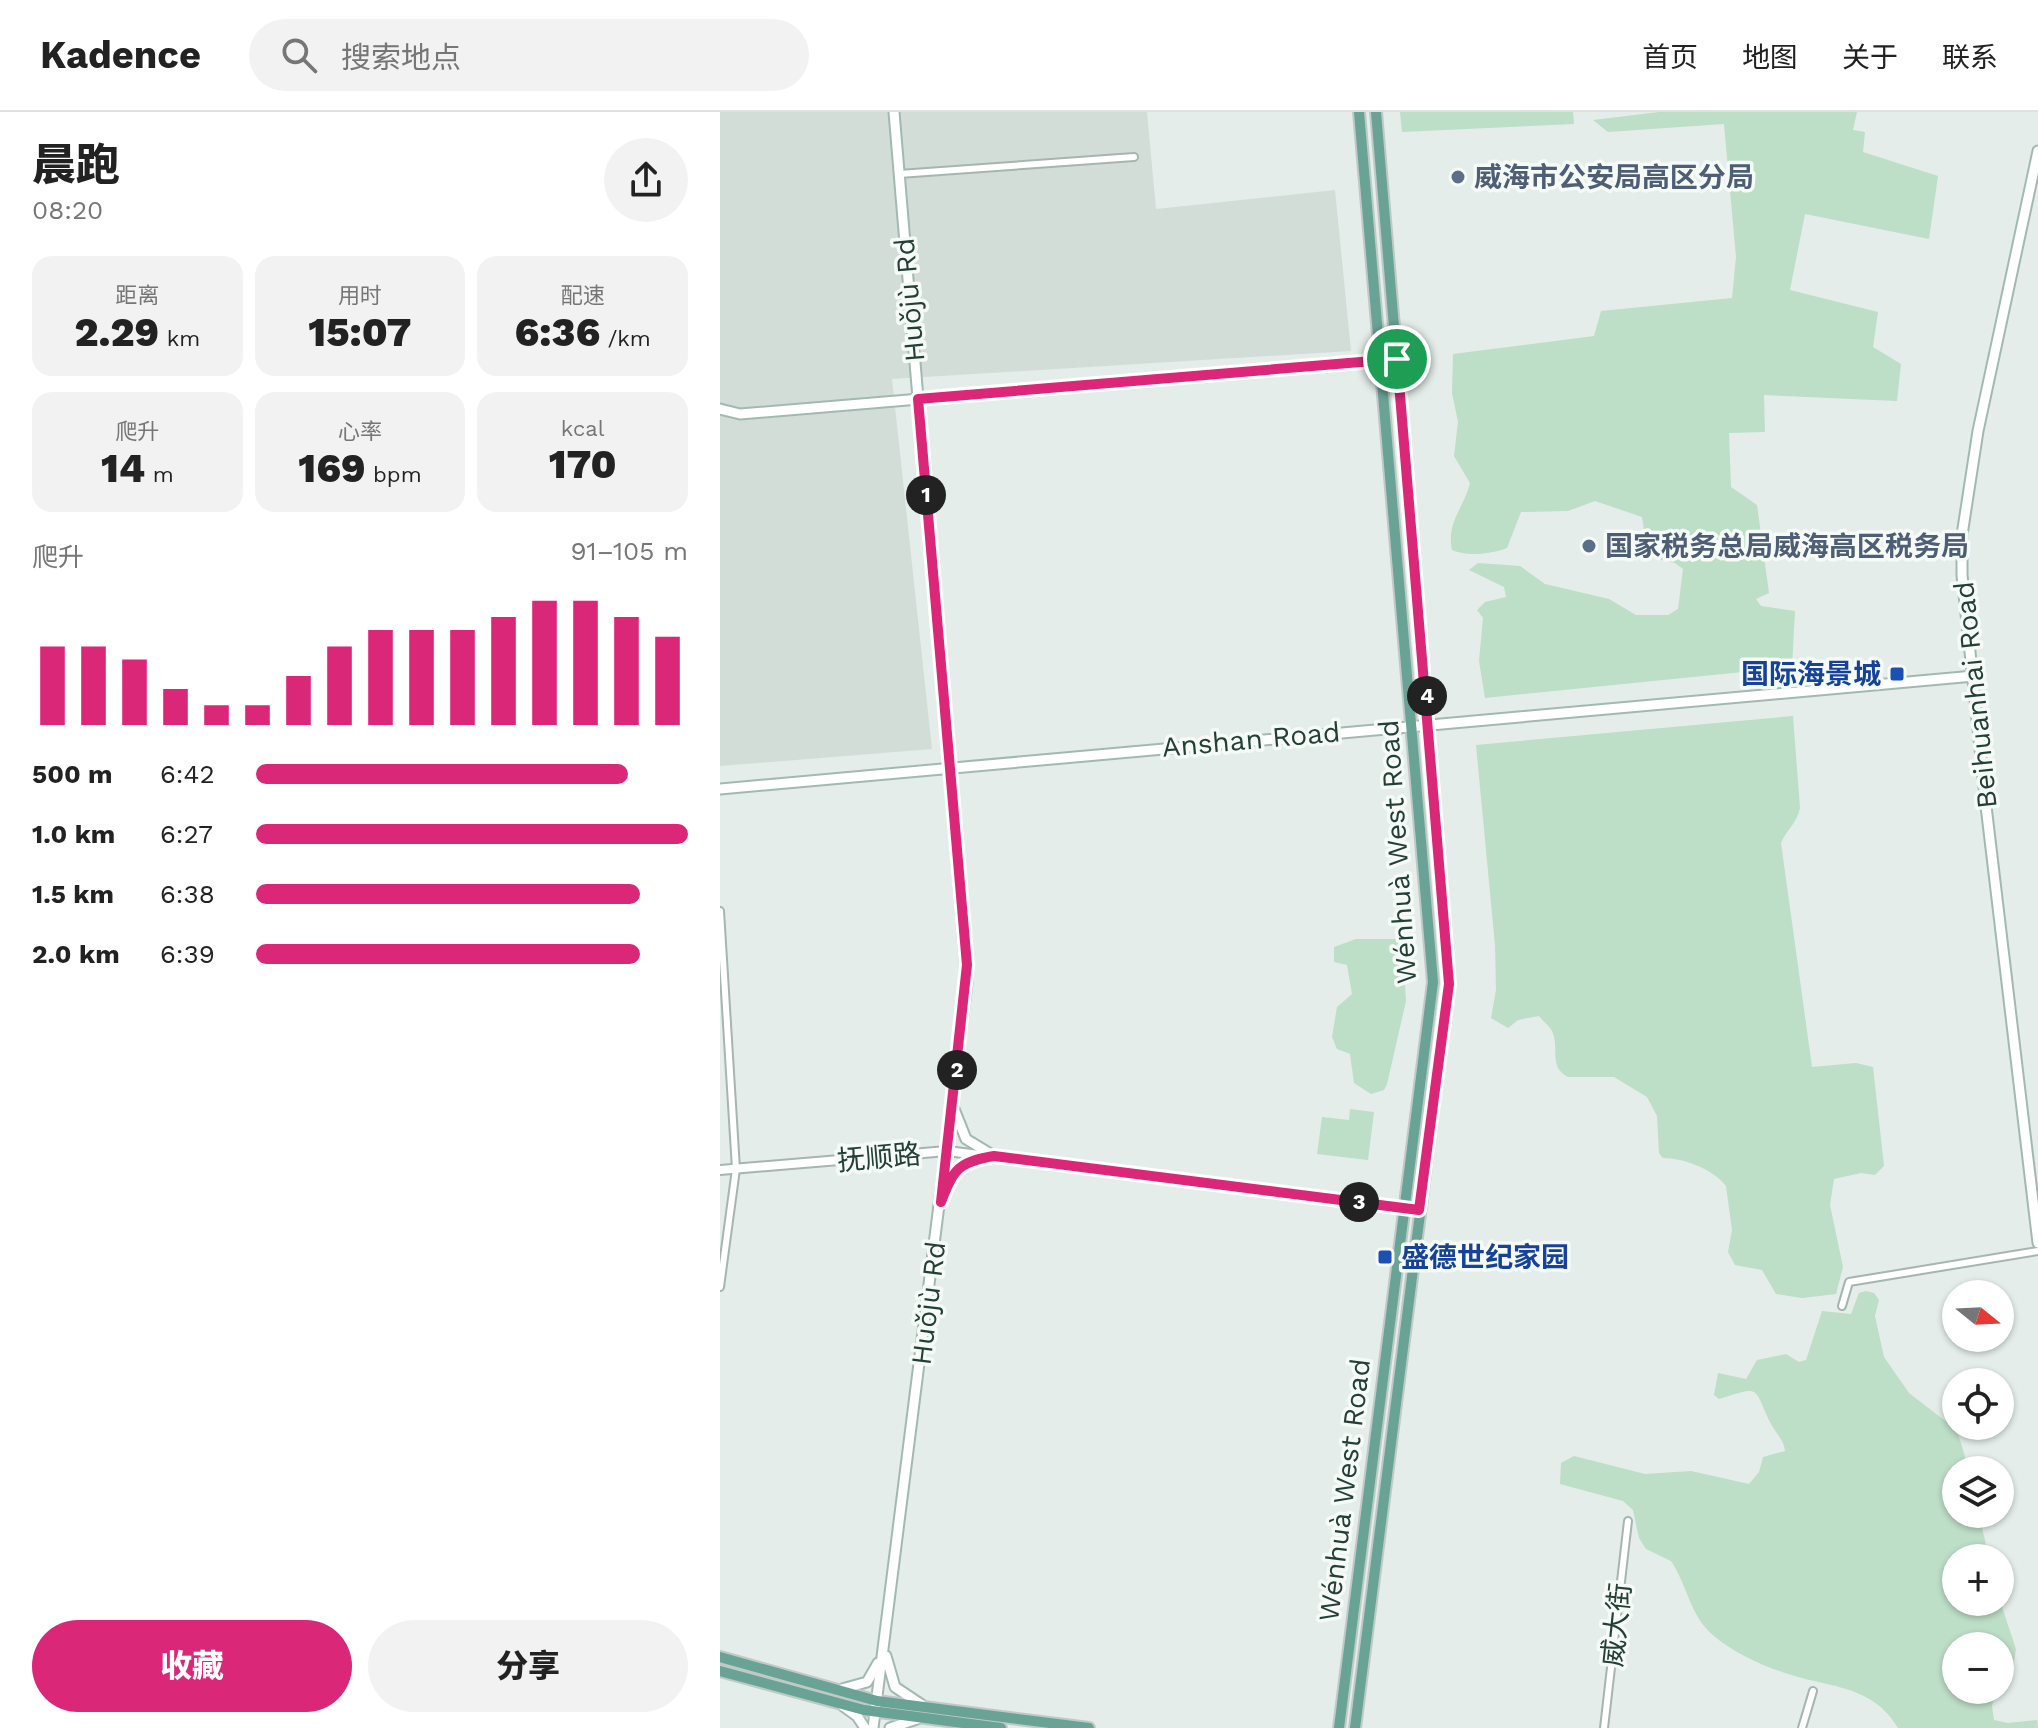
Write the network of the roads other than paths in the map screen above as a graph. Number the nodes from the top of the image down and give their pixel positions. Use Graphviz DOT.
graph roads {
  1 [pos="894,112"];
  2 [pos="1359,112"];
  3 [pos="1376,112"];
  4 [pos="2038,151"];
  5 [pos="1134,157"];
  6 [pos="899,174"];
  7 [pos="1397,359"];
  8 [pos="1381,360"];
  9 [pos="918,399"];
  10 [pos="720,409"];
  11 [pos="1974,676"];
  12 [pos="1430,723"];
  13 [pos="1411,725"];
  14 [pos="951,765"];
  15 [pos="720,789"];
  16 [pos="720,911"];
  17 [pos="953,1104"];
  18 [pos="947,1151"];
  19 [pos="994,1156"];
  20 [pos="736,1169"];
  21 [pos="720,1170"];
  22 [pos="941,1202"];
  23 [pos="1405,1208"];
  24 [pos="1419,1210"];
  25 [pos="2038,1243"];
  26 [pos="2038,1251"];
  27 [pos="720,1287"];
  28 [pos="1842,1306"];
  29 [pos="1628,1521"];
  30 [pos="884,1645"];
  31 [pos="720,1657"];
  32 [pos="720,1671"];
  33 [pos="838,1690"];
  34 [pos="1813,1691"];
  35 [pos="841,1704"];
  36 [pos="876,1706"];
  37 [pos="929,1713"];
  38 [pos="865,1728"];
  39 [pos="873,1728"];
  40 [pos="890,1728"];
  41 [pos="1001,1728"];
  42 [pos="1085,1728"];
  43 [pos="1337,1728"];
  44 [pos="1355,1728"];
  45 [pos="1604,1728"];
  46 [pos="1802,1728"];
  1 -- 6 [label="main road, Huǒjù Rd"];
  2 -- 8 [label="main road, Wénhuà West Road"];
  3 -- 7 [label="main road, Wénhuà West Road"];
  4 -- 11 [label="main road, Beihuanhai Road"];
  5 -- 6 [label="street"];
  6 -- 9 [label="main road, Huǒjù Rd"];
  7 -- 8 [label="main road"];
  7 -- 12 [label="main road, Wénhuà West Road"];
  8 -- 9 [label="main road"];
  8 -- 13 [label="main road, Wénhuà West Road"];
  9 -- 10 [label="main road"];
  9 -- 14 [label="main road, Huǒjù Rd"];
  11 -- 12 [label="main road, Anshan Road"];
  11 -- 25 [label="main road, Beihuanhai Road"];
  12 -- 13 [label="main road, Anshan Road"];
  12 -- 24 [label="main road, Wénhuà West Road"];
  13 -- 14 [label="main road, Anshan Road"];
  13 -- 23 [label="main road, Wénhuà West Road"];
  14 -- 15 [label="main road, Anshan Road"];
  14 -- 17 [label="main road, Huǒjù Rd"];
  16 -- 20 [label="street"];
  17 -- 18 [label="main road, Huǒjù Rd"];
  17 -- 19 [label="main road"];
  18 -- 19 [label="street, 抚顺路"];
  18 -- 20 [label="street, 抚顺路"];
  18 -- 22 [label="main road, Huǒjù Rd"];
  19 -- 22 [label="main road"];
  19 -- 23 [label="street, 抚顺路"];
  20 -- 21 [label="street, 抚顺路"];
  20 -- 27 [label="street"];
  22 -- 30 [label="main road, Huǒjù Rd"];
  23 -- 24 [label="street, 抚顺路"];
  23 -- 43 [label="main road, Wénhuà West Road"];
  24 -- 44 [label="main road, Wénhuà West Road"];
  26 -- 28 [label="street"];
  29 -- 45 [label="street, 威大街"];
  30 -- 33 [label="main road"];
  30 -- 36 [label="main road, Huǒjù Rd"];
  30 -- 37 [label="main road"];
  31 -- 33 [label="main road"];
  32 -- 35 [label="main road"];
  33 -- 36 [label="main road"];
  34 -- 46 [label="street"];
  35 -- 36 [label="main road"];
  35 -- 38 [label="main road"];
  36 -- 37 [label="main road"];
  36 -- 39 [label="main road, Huǒjù Rd"];
  37 -- 40 [label="main road"];
  37 -- 41 [label="main road"];
  37 -- 42 [label="main road"];
}
